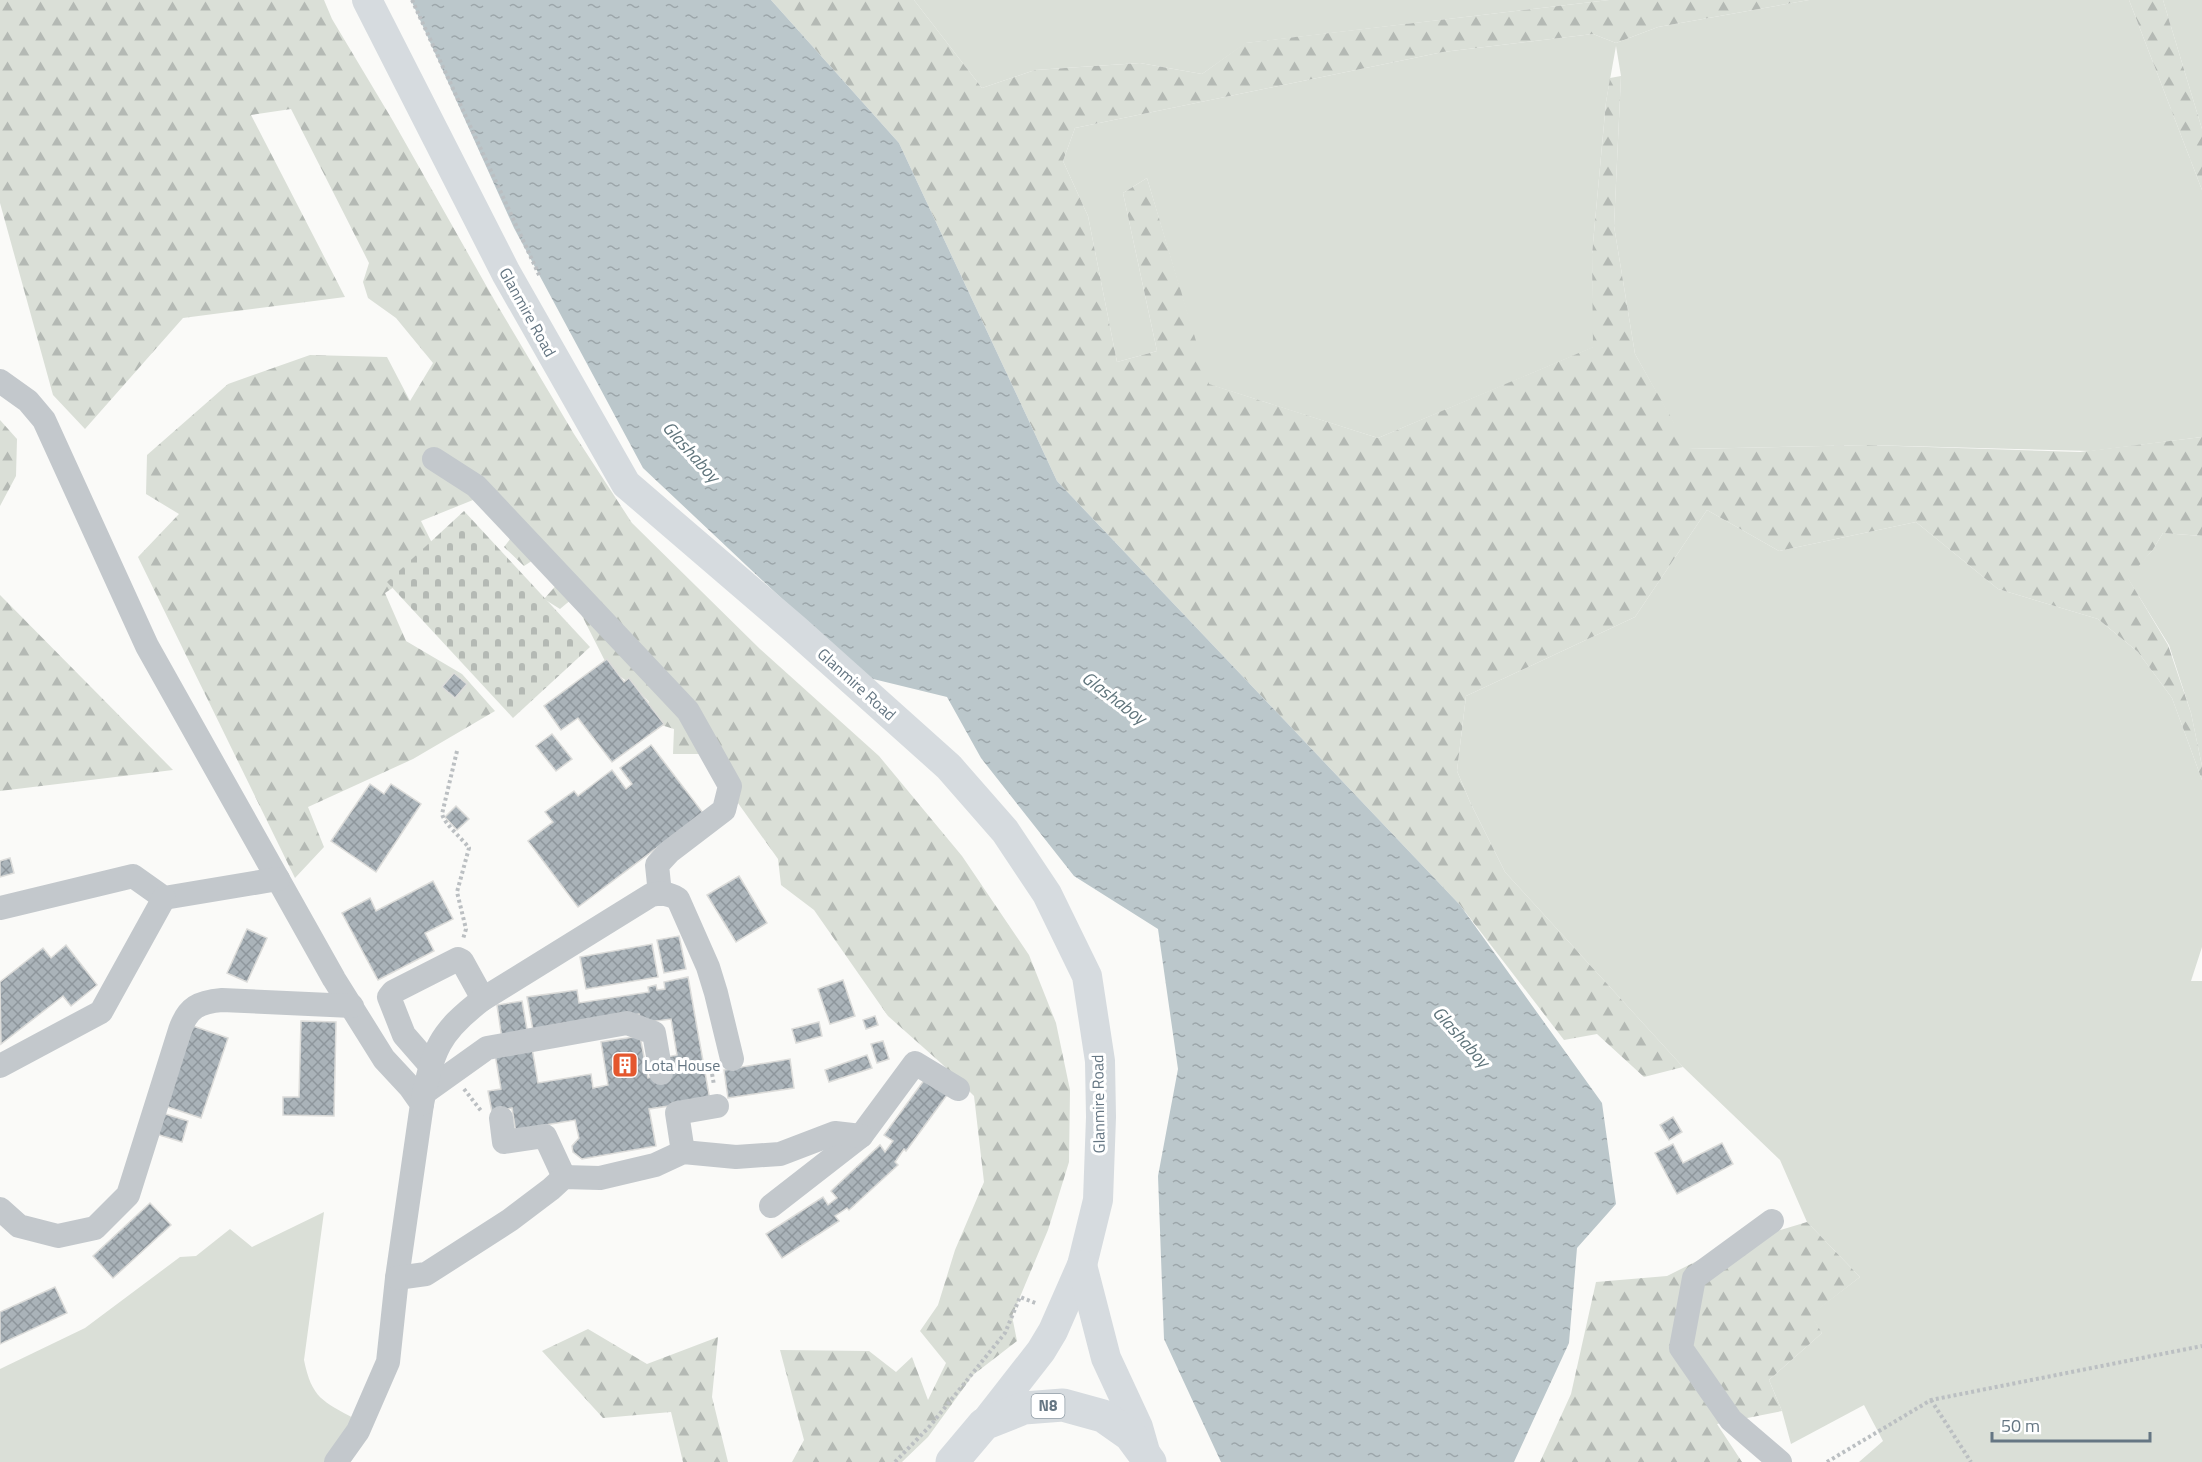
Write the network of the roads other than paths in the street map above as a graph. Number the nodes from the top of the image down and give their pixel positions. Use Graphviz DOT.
graph roads {
  1 [pos="367,0"];
  2 [pos="0,381"];
  3 [pos="434,459"];
  4 [pos="278,879"];
  5 [pos="660,894"];
  6 [pos="164,898"];
  7 [pos="0,909"];
  8 [pos="483,999"];
  9 [pos="352,1006"];
  10 [pos="732,1059"];
  11 [pos="0,1065"];
  12 [pos="441,1069"];
  13 [pos="661,1073"];
  14 [pos="958,1089"];
  15 [pos="423,1098"];
  16 [pos="717,1106"];
  17 [pos="501,1118"];
  18 [pos="861,1136"];
  19 [pos="683,1152"];
  20 [pos="564,1177"];
  21 [pos="771,1206"];
  22 [pos="0,1209"];
  23 [pos="1772,1221"];
  24 [pos="1082,1265"];
  25 [pos="397,1278"];
  26 [pos="984,1424"];
  27 [pos="1148,1460"];
  28 [pos="336,1462"];
  29 [pos="952,1462"];
  30 [pos="1780,1462"];
  1 -- 24 [label="main road, Glanmire Road"];
  2 -- 4 [label="lane"];
  3 -- 5 [label="lane"];
  4 -- 6 [label="lane"];
  4 -- 9 [label="lane"];
  5 -- 8 [label="lane"];
  5 -- 10 [label="lane"];
  6 -- 7 [label="lane"];
  6 -- 11 [label="lane"];
  8 -- 12 [label="lane"];
  8 -- 12 [label="lane"];
  9 -- 15 [label="lane"];
  9 -- 22 [label="lane"];
  12 -- 13 [label="lane"];
  12 -- 15 [label="lane"];
  14 -- 18 [label="lane"];
  15 -- 25 [label="lane"];
  16 -- 19 [label="lane"];
  17 -- 20 [label="lane"];
  18 -- 19 [label="lane"];
  18 -- 21 [label="lane"];
  19 -- 20 [label="lane"];
  20 -- 25 [label="lane"];
  23 -- 30 [label="lane"];
  24 -- 26 [label="main road, Glanmire Road"];
  24 -- 27 [label="main road"];
  25 -- 28 [label="lane"];
  26 -- 27 [label="highway, N8"];
  26 -- 29 [label="highway, N8"];
}
